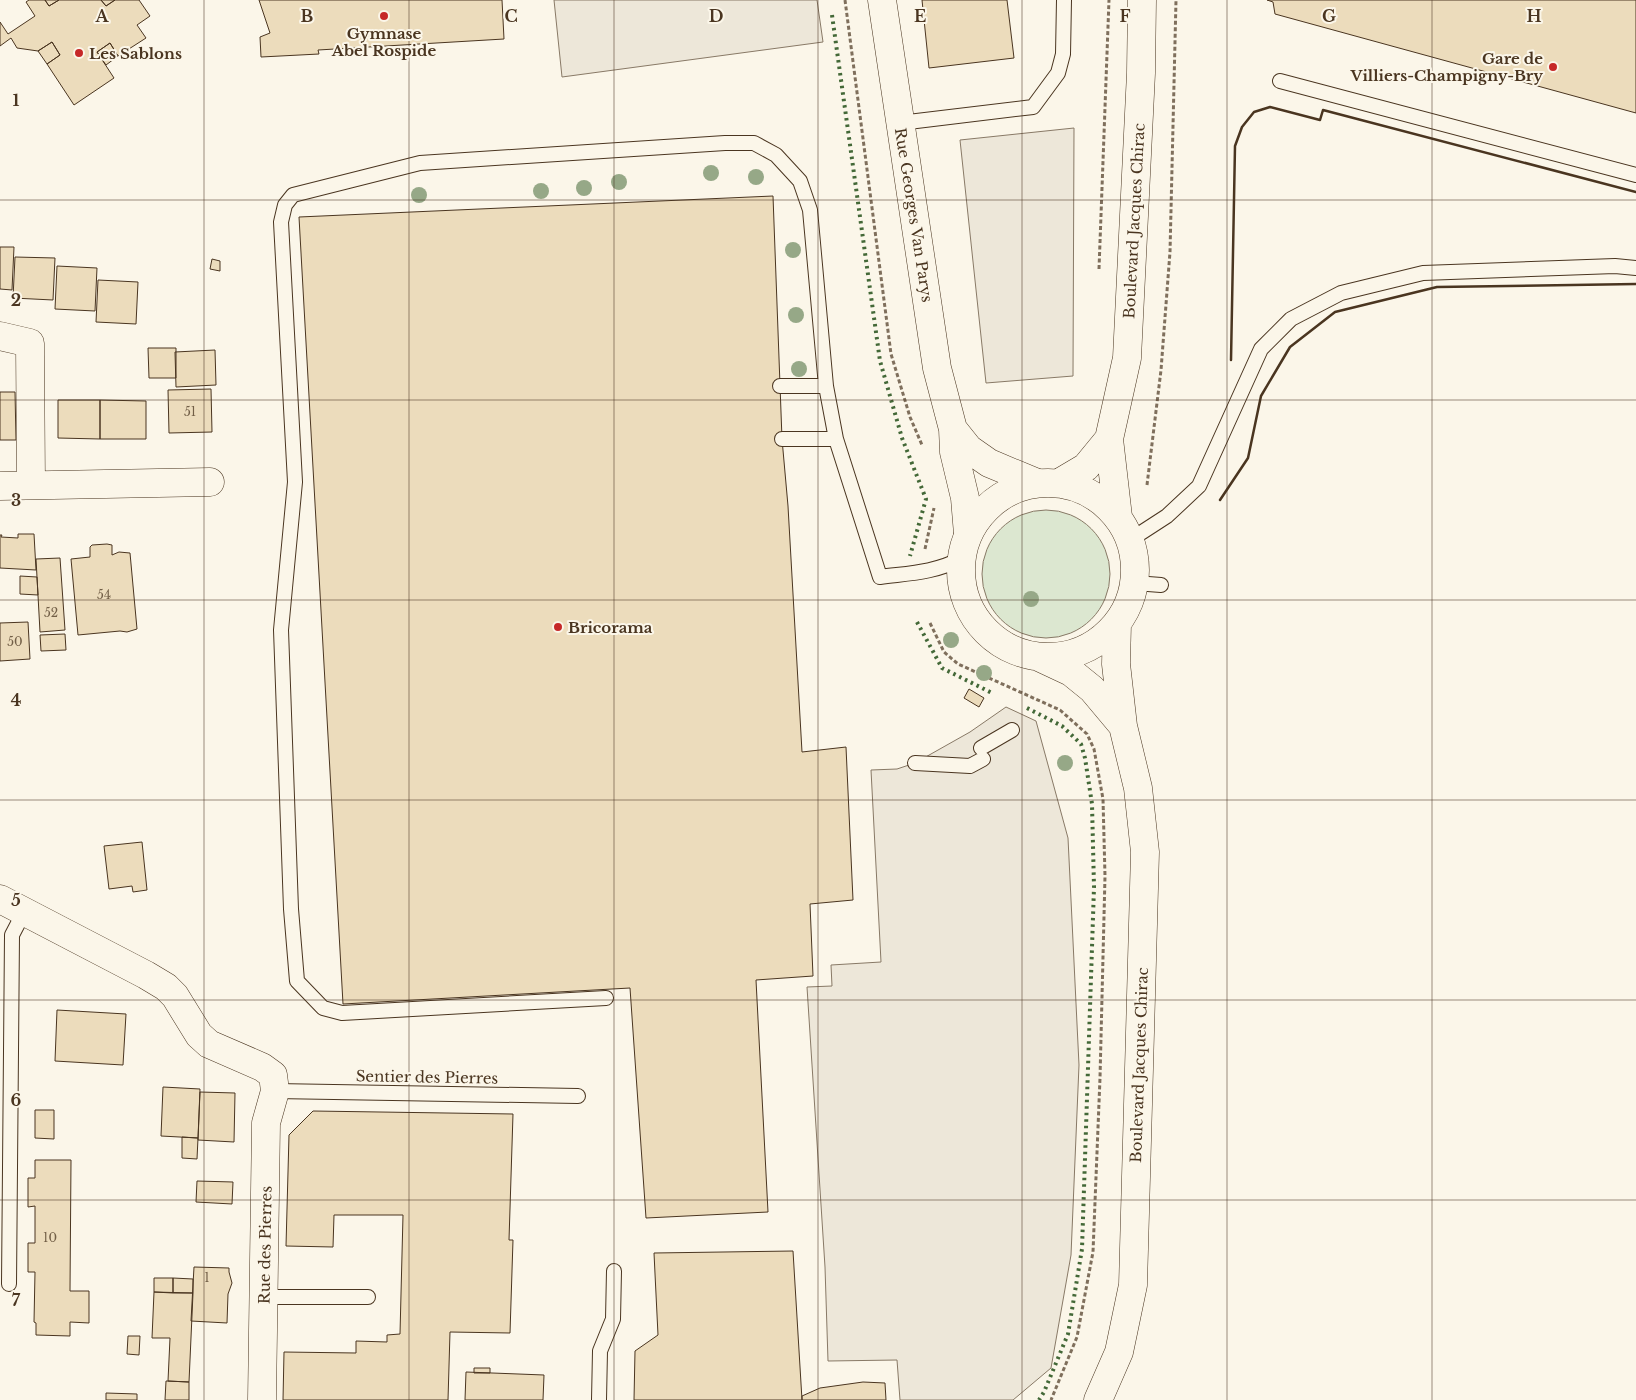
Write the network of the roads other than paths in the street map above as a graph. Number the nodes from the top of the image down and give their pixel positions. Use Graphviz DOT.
graph roads {
  1 [pos="882,0"];
  2 [pos="1064,0"];
  3 [pos="1142,0"];
  4 [pos="1280,81"];
  5 [pos="900,123"];
  6 [pos="1636,175"];
  7 [pos="1636,268"];
  8 [pos="0,336"];
  9 [pos="780,386"];
  10 [pos="826,386"];
  11 [pos="953,429"];
  12 [pos="782,439"];
  13 [pos="836,439"];
  14 [pos="1109,439"];
  15 [pos="210,482"];
  16 [pos="1048,483"];
  17 [pos="31,485"];
  18 [pos="0,486"];
  19 [pos="1124,529"];
  20 [pos="964,546"];
  21 [pos="1117,624"];
  22 [pos="1038,657"];
  23 [pos="1124,726"];
  24 [pos="1012,730"];
  25 [pos="915,763"];
  26 [pos="0,899"];
  27 [pos="24,912"];
  28 [pos="606,998"];
  29 [pos="275,1091"];
  30 [pos="578,1096"];
  31 [pos="614,1271"];
  32 [pos="9,1284"];
  33 [pos="264,1297"];
  34 [pos="368,1297"];
  35 [pos="262,1400"];
  36 [pos="599,1400"];
  37 [pos="1098,1400"];
  1 -- 5 [label="main road, Rue Georges Van Parys"];
  2 -- 5 [label="lane"];
  3 -- 14 [label="main road, Boulevard Jacques Chirac"];
  4 -- 6 [label="lane"];
  5 -- 11 [label="main road, Rue Georges Van Parys"];
  7 -- 19 [label="lane"];
  8 -- 17 [label="main road"];
  9 -- 10 [label="lane"];
  10 -- 13 [label="lane"];
  10 -- 28 [label="lane"];
  11 -- 16 [label="main road, Rue Georges Van Parys"];
  11 -- 20 [label="main road, Rue Georges Van Parys"];
  12 -- 13 [label="lane"];
  13 -- 20 [label="lane"];
  14 -- 16 [label="main road, Boulevard Jacques Chirac"];
  14 -- 19 [label="main road, Boulevard Jacques Chirac"];
  15 -- 17 [label="main road"];
  16 -- 19 [label="main road"];
  16 -- 20 [label="main road, Boulevard Jacques Chirac"];
  17 -- 18 [label="main road"];
  19 -- 21 [label="main road, Boulevard Jacques Chirac"];
  20 -- 22 [label="main road, Boulevard Jacques Chirac"];
  21 -- 22 [label="main road, Boulevard Jacques Chirac"];
  21 -- 23 [label="main road, Boulevard Jacques Chirac"];
  22 -- 23 [label="main road, Boulevard Jacques Chirac"];
  23 -- 37 [label="main road, Boulevard Jacques Chirac"];
  24 -- 25 [label="lane"];
  26 -- 27 [label="main road"];
  27 -- 29 [label="main road"];
  27 -- 32 [label="lane"];
  29 -- 30 [label="lane, Sentier des Pierres"];
  29 -- 33 [label="main road, Rue des Pierres"];
  31 -- 36 [label="lane"];
  33 -- 34 [label="lane"];
  33 -- 35 [label="main road, Rue des Pierres"];
}
